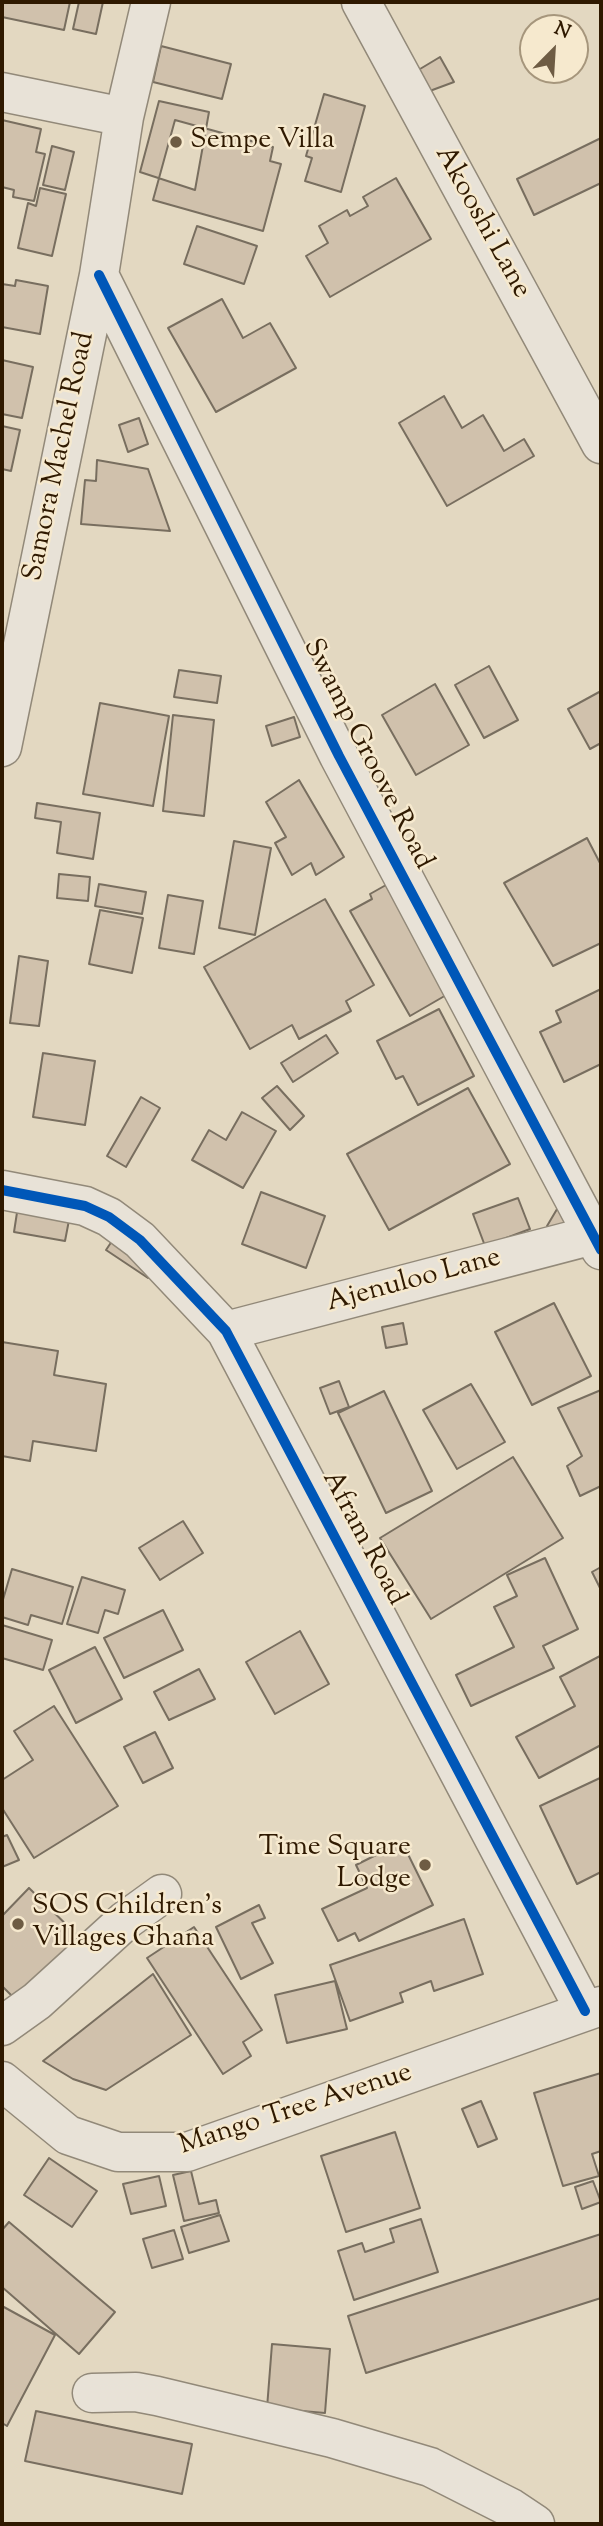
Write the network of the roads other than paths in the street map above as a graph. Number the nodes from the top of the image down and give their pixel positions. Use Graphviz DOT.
graph roads {
  1 [pos="151,2"];
  2 [pos="360,2"];
  3 [pos="2,92"];
  4 [pos="124,117"];
  5 [pos="99,275"];
  6 [pos="601,444"];
  7 [pos="2,747"];
  8 [pos="2,1190"];
  9 [pos="599,1240"];
  10 [pos="226,1331"];
  11 [pos="162,1894"];
  12 [pos="593,2009"];
  13 [pos="2,2025"];
  14 [pos="2,2081"];
  15 [pos="92,2393"];
  16 [pos="535,2524"];
  1 -- 4 [label="street, Samora Machel Road"];
  2 -- 6 [label="street, Akooshi Lane"];
  3 -- 4 [label="street"];
  4 -- 5 [label="street, Samora Machel Road"];
  5 -- 7 [label="street, Samora Machel Road"];
  5 -- 9 [label="street, Swamp Groove Road"];
  8 -- 10 [label="street, Afram Road"];
  9 -- 10 [label="street, Ajenuloo Lane"];
  10 -- 12 [label="street, Afram Road"];
  11 -- 13 [label="street"];
  12 -- 14 [label="street, Mango Tree Avenue"];
  15 -- 16 [label="street"];
}
